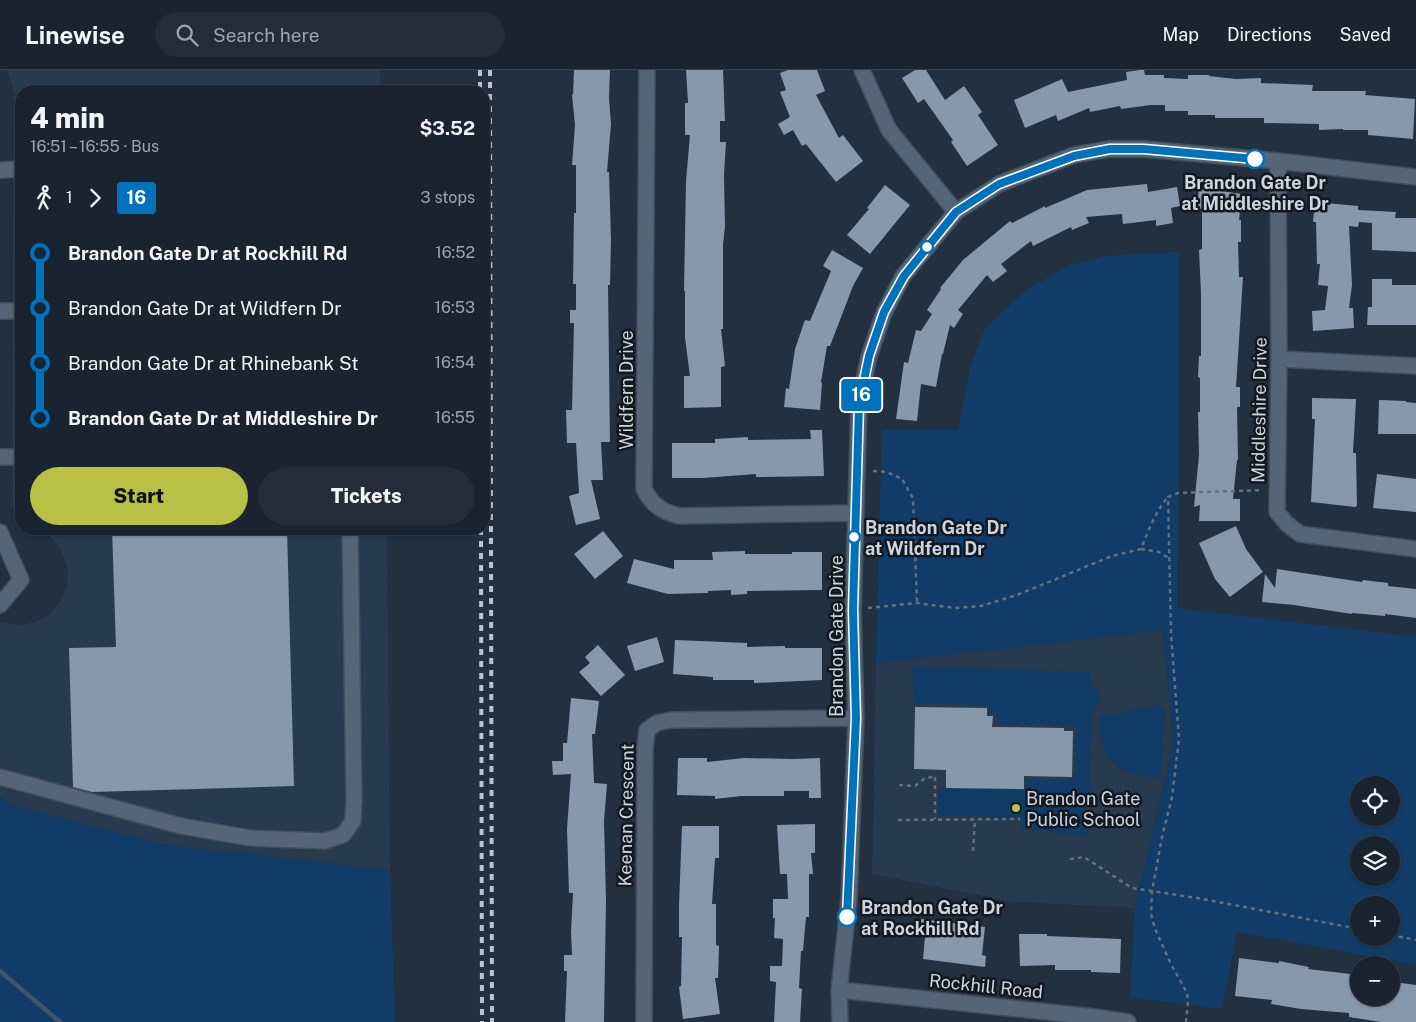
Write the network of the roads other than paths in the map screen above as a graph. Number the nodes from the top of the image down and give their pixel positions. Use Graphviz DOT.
graph roads {
  1 [pos="647,70"];
  2 [pos="862,70"];
  3 [pos="1278,161"];
  4 [pos="15,169"];
  5 [pos="0,170"];
  6 [pos="1416,177"];
  7 [pos="956,212"];
  8 [pos="0,311"];
  9 [pos="15,312"];
  10 [pos="1279,359"];
  11 [pos="1416,366"];
  12 [pos="0,457"];
  13 [pos="15,457"];
  14 [pos="855,513"];
  15 [pos="0,532"];
  16 [pos="350,535"];
  17 [pos="1416,549"];
  18 [pos="21,580"];
  19 [pos="0,588"];
  20 [pos="0,605"];
  21 [pos="856,718"];
  22 [pos="0,777"];
  23 [pos="839,990"];
  24 [pos="644,1022"];
  25 [pos="840,1022"];
  26 [pos="1128,1022"];
  1 -- 14 [label="street, Wildfern Drive"];
  2 -- 7 [label="street"];
  3 -- 6 [label="street, Brandon Gate Drive"];
  3 -- 7 [label="street, Brandon Gate Drive"];
  3 -- 10 [label="street, Middleshire Drive"];
  4 -- 5 [label="street"];
  7 -- 14 [label="street, Brandon Gate Drive"];
  8 -- 9 [label="street"];
  10 -- 11 [label="street"];
  10 -- 17 [label="street, Middleshire Drive"];
  12 -- 13 [label="street"];
  14 -- 21 [label="street, Brandon Gate Drive"];
  15 -- 18 [label="street"];
  16 -- 22 [label="street"];
  18 -- 19 [label="street"];
  18 -- 20 [label="street"];
  21 -- 23 [label="street, Brandon Gate Drive"];
  21 -- 24 [label="street, Keenan Crescent"];
  23 -- 25 [label="street, Brandon Gate Drive"];
  23 -- 26 [label="street, Rockhill Road"];
}
